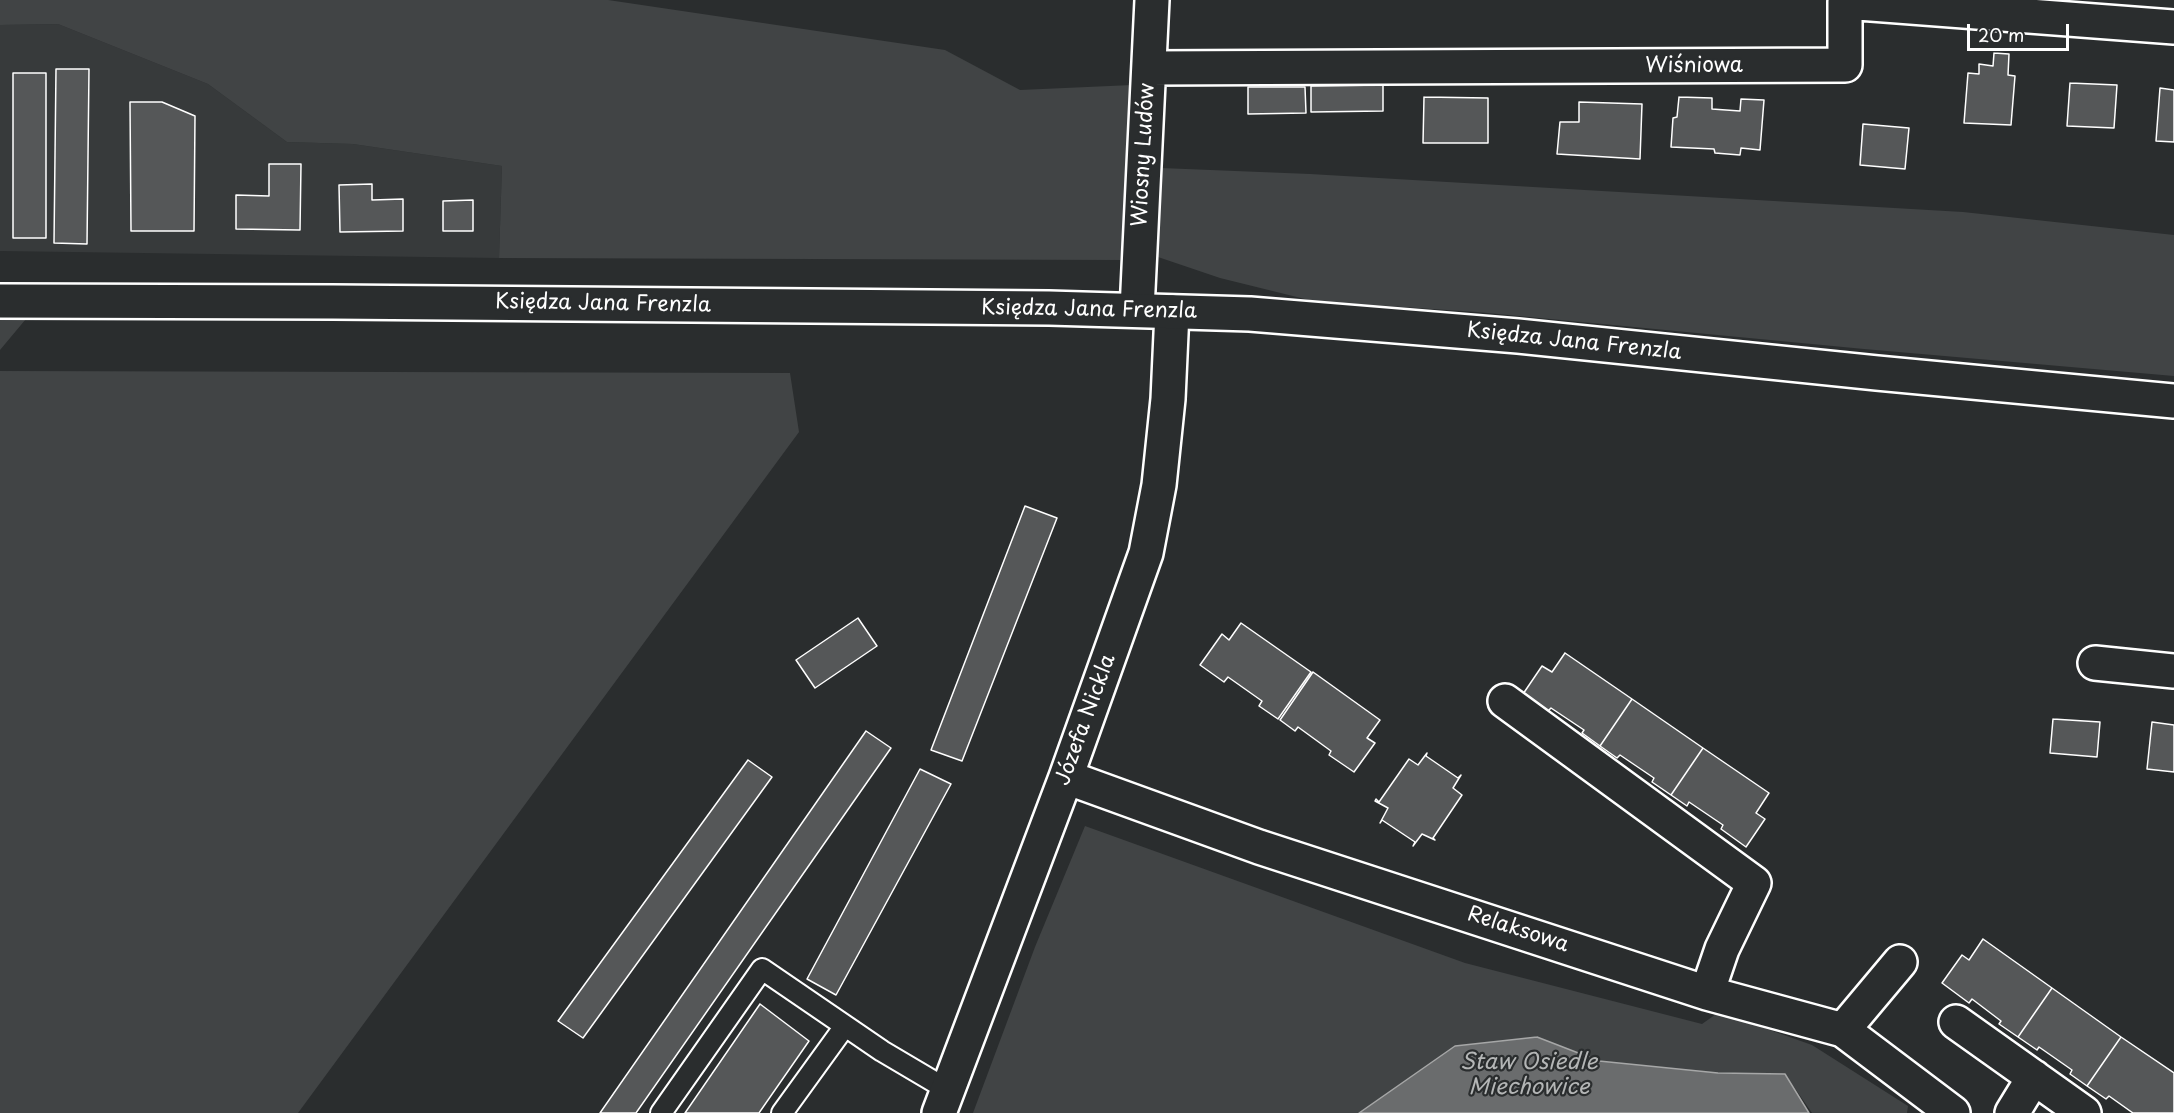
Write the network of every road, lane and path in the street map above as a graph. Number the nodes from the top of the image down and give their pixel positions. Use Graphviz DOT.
graph roads {
  1 [pos="1152,0"];
  2 [pos="1845,1"];
  3 [pos="2170,18"];
  4 [pos="1149,68"];
  5 [pos="0,301"];
  6 [pos="1137,310"];
  7 [pos="1172,312"];
  8 [pos="2174,401"];
  9 [pos="2096,663"];
  10 [pos="2174,671"];
  11 [pos="1505,701"];
  12 [pos="1066,777"];
  13 [pos="1900,962"];
  14 [pos="1707,993"];
  15 [pos="1956,1022"];
  16 [pos="844,1026"];
  17 [pos="1843,1030"];
  18 [pos="2034,1077"];
  19 [pos="944,1101"];
  20 [pos="661,1113"];
  21 [pos="782,1113"];
  22 [pos="1953,1113"];
  23 [pos="2012,1113"];
  24 [pos="2084,1113"];
  1 -- 4 [label="street, Wiosny Ludów"];
  2 -- 3 [label="street, Wiśniowa"];
  2 -- 4 [label="street, Wiśniowa"];
  4 -- 6 [label="street, Wiosny Ludów"];
  5 -- 6 [label="street, Księdza Jana Frenzla"];
  6 -- 7 [label="street, Księdza Jana Frenzla"];
  7 -- 8 [label="street, Księdza Jana Frenzla"];
  7 -- 12 [label="street, Józefa Nickla"];
  9 -- 10 [label="street"];
  11 -- 14 [label="street"];
  12 -- 14 [label="street, Relaksowa"];
  12 -- 19 [label="street, Józefa Nickla"];
  13 -- 17 [label="street"];
  14 -- 17 [label="street, Relaksowa"];
  15 -- 18 [label="street"];
  16 -- 19 [label="lane"];
  16 -- 20 [label="lane"];
  16 -- 21 [label="lane"];
  17 -- 22 [label="street, Relaksowa"];
  18 -- 23 [label="street"];
  18 -- 24 [label="street"];
}
